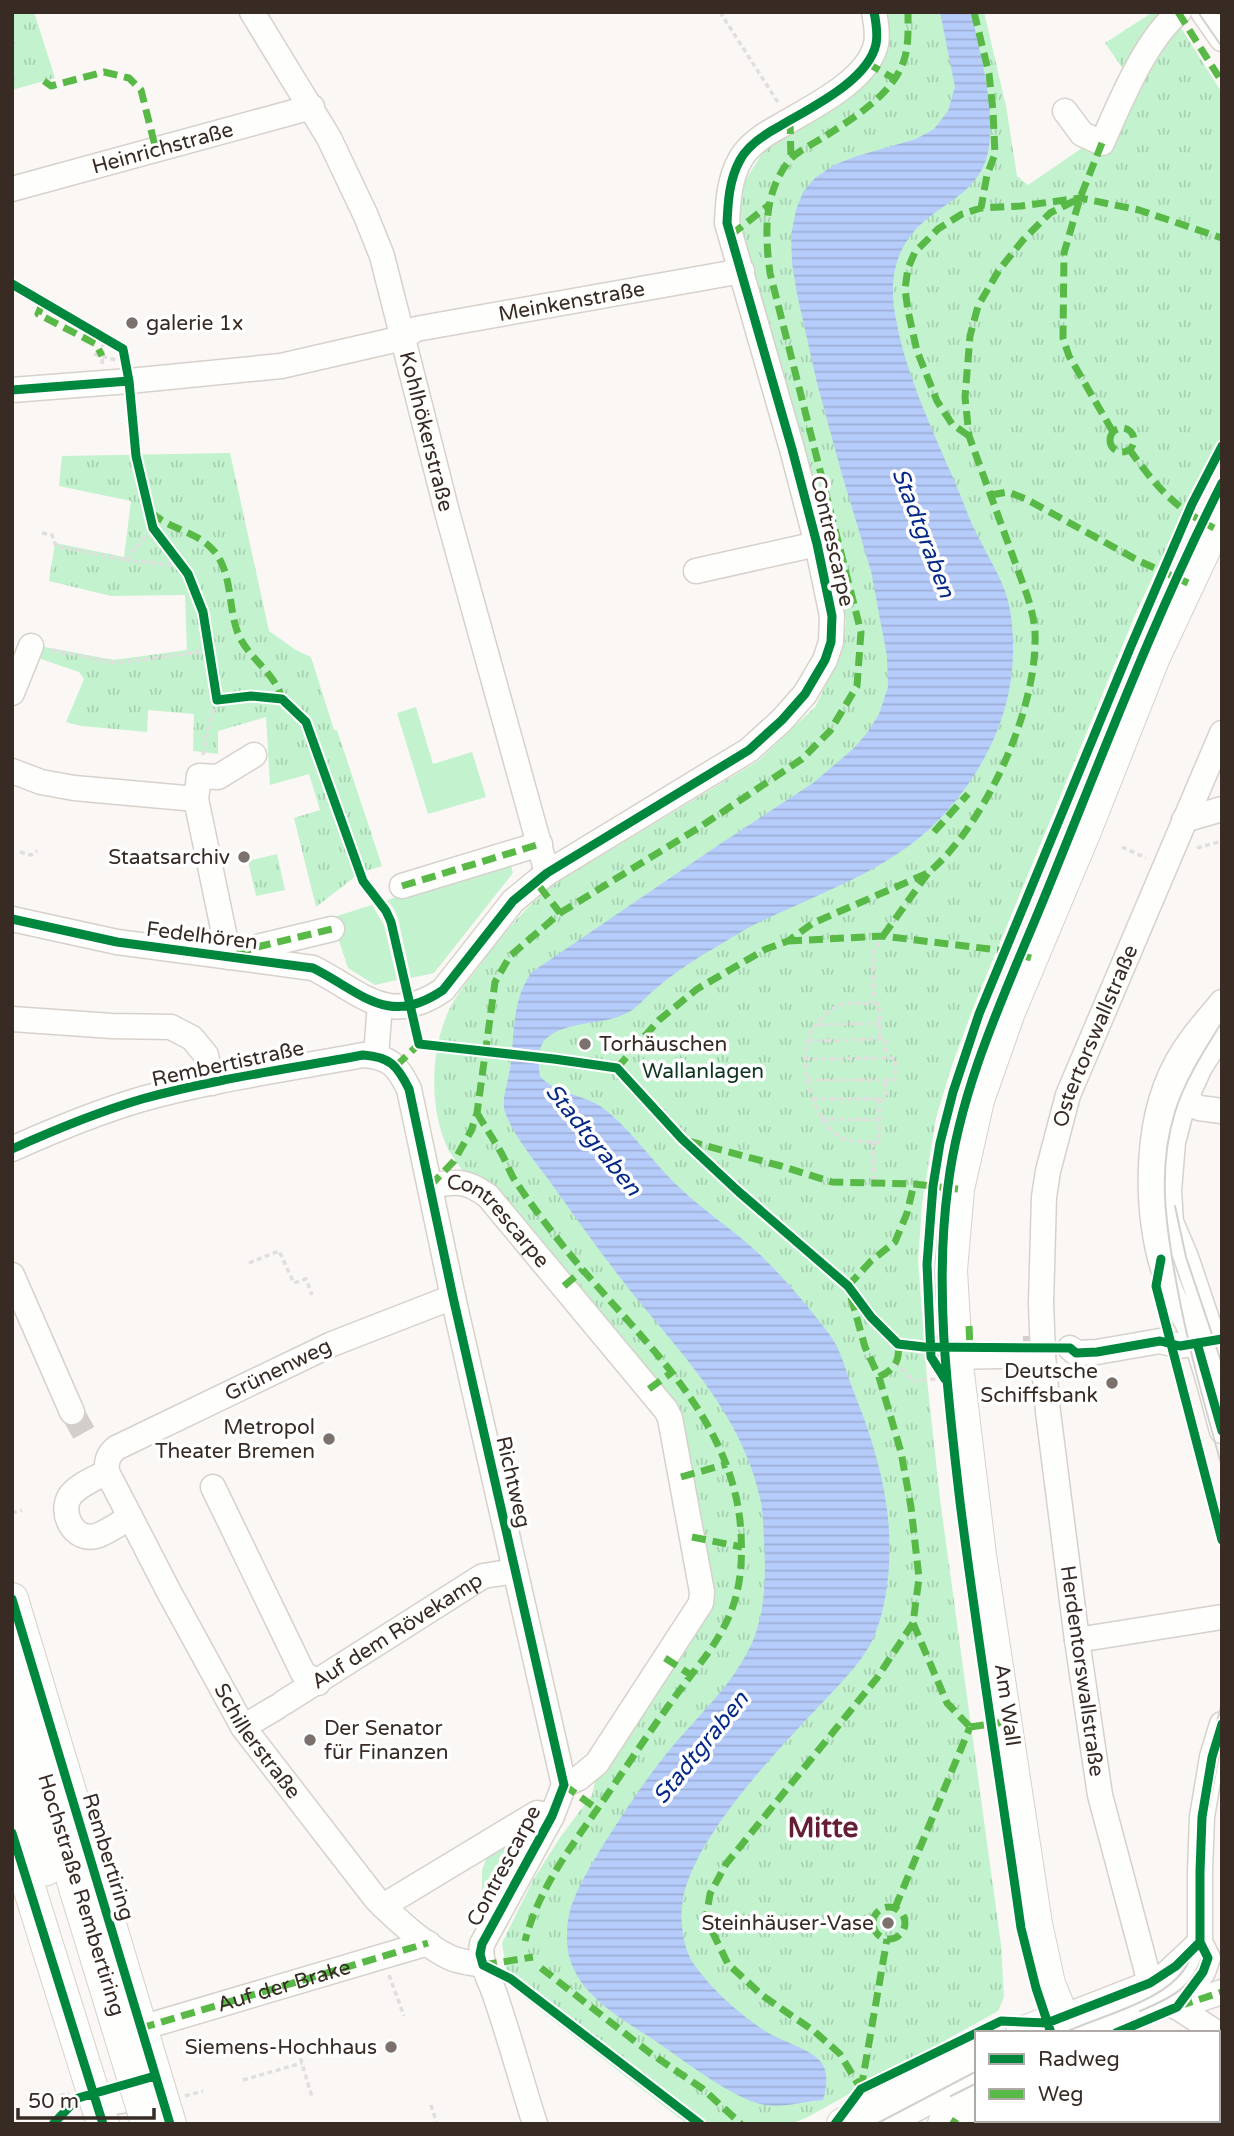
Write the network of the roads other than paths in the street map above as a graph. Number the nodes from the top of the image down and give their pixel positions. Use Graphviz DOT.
graph roads {
  1 [pos="252,12"];
  2 [pos="874,12"];
  3 [pos="1179,12"];
  4 [pos="1203,12"];
  5 [pos="1222,39"];
  6 [pos="312,107"];
  7 [pos="1065,111"];
  8 [pos="12,189"];
  9 [pos="742,271"];
  10 [pos="403,338"];
  11 [pos="12,390"];
  12 [pos="1222,512"];
  13 [pos="817,544"];
  14 [pos="696,571"];
  15 [pos="31,646"];
  16 [pos="12,693"];
  17 [pos="1222,733"];
  18 [pos="254,755"];
  19 [pos="12,771"];
  20 [pos="198,788"];
  21 [pos="1222,809"];
  22 [pos="1184,820"];
  23 [pos="540,844"];
  24 [pos="547,873"];
  25 [pos="402,886"];
  26 [pos="12,919"];
  27 [pos="332,929"];
  28 [pos="229,957"];
  29 [pos="1222,1002"];
  30 [pos="380,1004"];
  31 [pos="12,1019"];
  32 [pos="1222,1032"];
  33 [pos="376,1056"];
  34 [pos="212,1083"];
  35 [pos="1193,1102"];
  36 [pos="12,1149"];
  37 [pos="430,1186"];
  38 [pos="1171,1222"];
  39 [pos="12,1275"];
  40 [pos="453,1297"];
  41 [pos="1181,1308"];
  42 [pos="1215,1344"];
  43 [pos="1062,1352"];
  44 [pos="944,1363"];
  45 [pos="72,1412"];
  46 [pos="1222,1432"];
  47 [pos="103,1458"];
  48 [pos="213,1487"];
  49 [pos="130,1517"];
  50 [pos="516,1571"];
  51 [pos="12,1600"];
  52 [pos="1222,1617"];
  53 [pos="1077,1640"];
  54 [pos="12,1665"];
  55 [pos="318,1683"];
  56 [pos="1222,1724"];
  57 [pos="243,1727"];
  58 [pos="12,1757"];
  59 [pos="1217,1757"];
  60 [pos="564,1785"];
  61 [pos="552,1816"];
  62 [pos="12,1833"];
  63 [pos="383,1906"];
  64 [pos="49,1910"];
  65 [pos="428,1943"];
  66 [pos="1204,1950"];
  67 [pos="484,1965"];
  68 [pos="1150,1983"];
  69 [pos="1222,1992"];
  70 [pos="1177,2007"];
  71 [pos="141,2028"];
  72 [pos="1069,2028"];
  73 [pos="1041,2031"];
  74 [pos="1121,2031"];
  75 [pos="1214,2031"];
  76 [pos="975,2056"];
  77 [pos="975,2078"];
  78 [pos="975,2107"];
  79 [pos="108,2118"];
  80 [pos="151,2124"];
  81 [pos="170,2124"];
  82 [pos="535,2124"];
  83 [pos="843,2124"];
  84 [pos="887,2124"];
  85 [pos="944,2124"];
  1 -- 6 [label="street, Kohlhökerstraße"];
  2 -- 9 [label="street, Contrescarpe"];
  3 -- 7 [label="street"];
  4 -- 5 [label="street"];
  6 -- 8 [label="street, Heinrichstraße"];
  6 -- 10 [label="street, Kohlhökerstraße"];
  9 -- 10 [label="street, Meinkenstraße"];
  9 -- 13 [label="street, Contrescarpe"];
  10 -- 11 [label="street, Meinkenstraße"];
  10 -- 23 [label="street, Kohlhökerstraße"];
  12 -- 44 [label="main road, Am Wall"];
  13 -- 14 [label="street"];
  13 -- 24 [label="street, Contrescarpe"];
  15 -- 16 [label="street"];
  17 -- 22 [label="street, Ostertorswallstraße"];
  18 -- 20 [label="street"];
  19 -- 20 [label="street"];
  20 -- 28 [label="street"];
  21 -- 22 [label="street"];
  22 -- 43 [label="street, Ostertorswallstraße"];
  23 -- 24 [label="street, Kohlhökerstraße"];
  23 -- 25 [label="street"];
  24 -- 30 [label="street, Contrescarpe"];
  26 -- 28 [label="street, Fedelhören"];
  27 -- 28 [label="street"];
  28 -- 30 [label="street, Fedelhören"];
  29 -- 35 [label="street"];
  30 -- 33 [label="street"];
  31 -- 34 [label="street"];
  32 -- 35 [label="street"];
  33 -- 34 [label="street, Rembertistraße"];
  33 -- 37 [label="street, Contrescarpe"];
  34 -- 36 [label="street, Rembertistraße"];
  35 -- 38 [label="street"];
  35 -- 41 [label="street"];
  35 -- 42 [label="street"];
  37 -- 40 [label="street, Richtweg"];
  37 -- 60 [label="street, Contrescarpe"];
  38 -- 41 [label="street"];
  38 -- 42 [label="street"];
  39 -- 45 [label="street"];
  40 -- 47 [label="street, Grünenweg"];
  40 -- 50 [label="street, Richtweg"];
  41 -- 42 [label="street"];
  42 -- 43 [label="street"];
  42 -- 46 [label="street"];
  43 -- 44 [label="street"];
  43 -- 53 [label="street, Herdentorswallstraße"];
  44 -- 72 [label="main road, Am Wall"];
  47 -- 49 [label="street, Schillerstraße"];
  47 -- 49 [label="street, Grünenweg"];
  48 -- 55 [label="street"];
  49 -- 57 [label="street, Schillerstraße"];
  50 -- 55 [label="street, Auf dem Rövekamp"];
  50 -- 60 [label="street, Richtweg"];
  51 -- 71 [label="main road, Rembertiring"];
  52 -- 53 [label="street"];
  53 -- 68 [label="street, Herdentorswallstraße"];
  54 -- 64 [label="highway, Hochstraße Rembertiring"];
  55 -- 57 [label="street, Auf dem Rövekamp"];
  56 -- 59 [label="street"];
  57 -- 63 [label="street, Schillerstraße"];
  58 -- 64 [label="highway, Hochstraße Rembertiring"];
  59 -- 66 [label="street"];
  60 -- 61 [label="street, Contrescarpe"];
  61 -- 63 [label="street"];
  61 -- 67 [label="street, Contrescarpe"];
  62 -- 64 [label="main road"];
  63 -- 65 [label="street, Schillerstraße"];
  64 -- 79 [label="highway, Hochstraße Rembertiring"];
  64 -- 80 [label="highway, Hochstraße Rembertiring, bridge"];
  65 -- 67 [label="street, Schillerstraße"];
  65 -- 71 [label="street, Auf der Brake"];
  66 -- 68 [label="street"];
  66 -- 70 [label="street"];
  66 -- 72 [label="street"];
  67 -- 82 [label="street, Contrescarpe"];
  68 -- 72 [label="street"];
  69 -- 70 [label="street"];
  70 -- 74 [label="street"];
  70 -- 75 [label="street"];
  71 -- 81 [label="main road, Rembertiring"];
  72 -- 73 [label="main road"];
  76 -- 83 [label="main road"];
  77 -- 84 [label="street"];
  78 -- 85 [label="main road"];
  79 -- 80 [label="street"];
}
